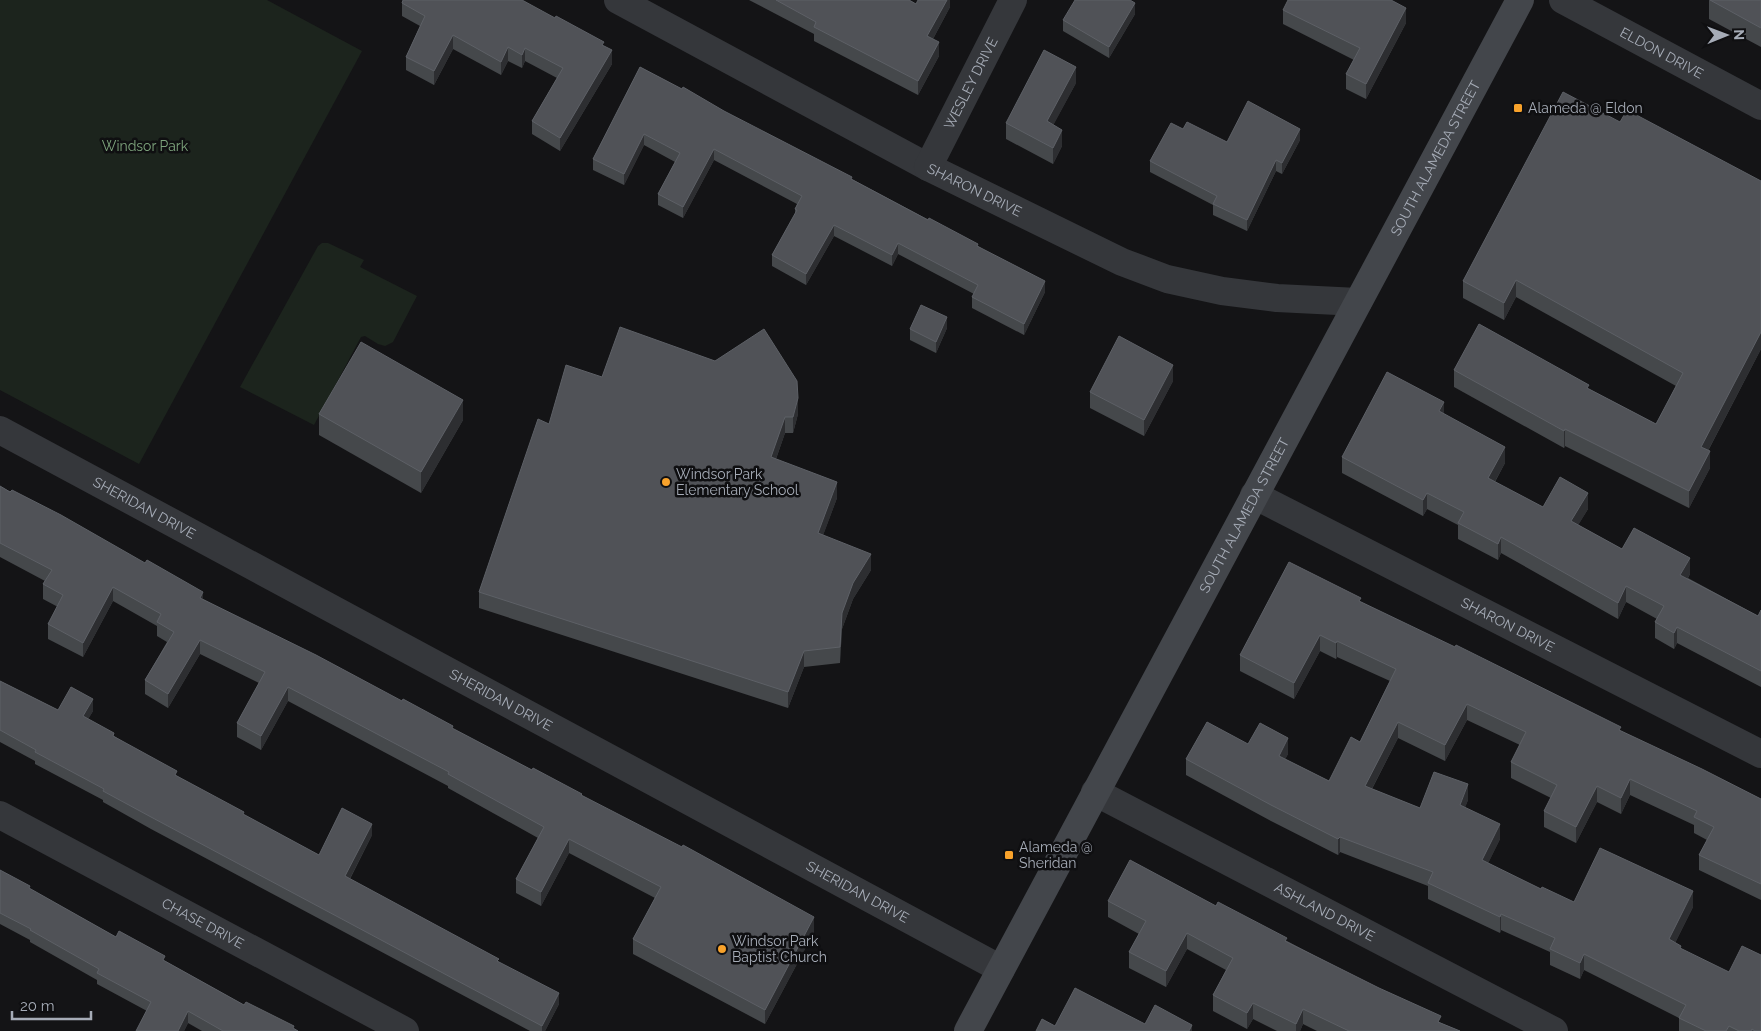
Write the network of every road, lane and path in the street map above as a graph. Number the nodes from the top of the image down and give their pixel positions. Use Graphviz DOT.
graph roads {
  1 [pos="618,0"];
  2 [pos="1013,0"];
  3 [pos="1520,0"];
  4 [pos="1563,0"];
  5 [pos="1761,106"];
  6 [pos="928,166"];
  7 [pos="1358,302"];
  8 [pos="0,430"];
  9 [pos="1254,494"];
  10 [pos="1761,754"];
  11 [pos="1095,792"];
  12 [pos="0,816"];
  13 [pos="1001,968"];
  14 [pos="405,1031"];
  15 [pos="968,1031"];
  16 [pos="1554,1031"];
  1 -- 6 [label="street, SHARON DRIVE"];
  2 -- 6 [label="street, WESLEY DRIVE"];
  3 -- 7 [label="main road, SOUTH ALAMEDA STREET"];
  4 -- 5 [label="street, ELDON DRIVE"];
  6 -- 7 [label="street, SHARON DRIVE"];
  7 -- 9 [label="main road, SOUTH ALAMEDA STREET"];
  8 -- 13 [label="street, SHERIDAN DRIVE"];
  9 -- 10 [label="street, SHARON DRIVE"];
  9 -- 11 [label="main road, SOUTH ALAMEDA STREET"];
  11 -- 13 [label="main road, SOUTH ALAMEDA STREET"];
  11 -- 16 [label="street, ASHLAND DRIVE"];
  12 -- 14 [label="street, CHASE DRIVE"];
  13 -- 15 [label="main road, SOUTH ALAMEDA STREET"];
}
